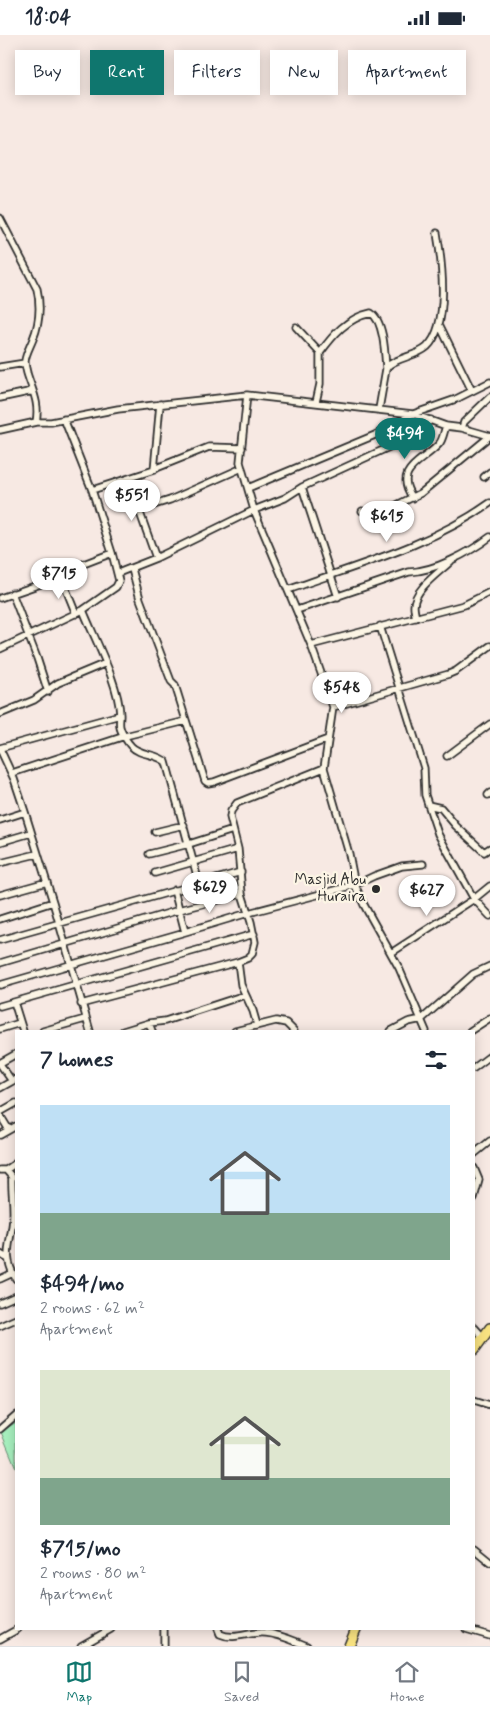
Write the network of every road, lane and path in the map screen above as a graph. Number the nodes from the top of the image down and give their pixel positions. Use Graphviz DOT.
graph roads {
  1 [pos="0,218"];
  2 [pos="437,233"];
  3 [pos="440,326"];
  4 [pos="296,327"];
  5 [pos="320,353"];
  6 [pos="25,363"];
  7 [pos="0,367"];
  8 [pos="386,369"];
  9 [pos="490,382"];
  10 [pos="32,391"];
  11 [pos="472,391"];
  12 [pos="247,395"];
  13 [pos="0,397"];
  14 [pos="490,397"];
  15 [pos="316,402"];
  16 [pos="160,404"];
  17 [pos="379,409"];
  18 [pos="413,414"];
  19 [pos="64,419"];
  20 [pos="431,420"];
  21 [pos="36,422"];
  22 [pos="446,426"];
  23 [pos="462,428"];
  24 [pos="0,430"];
  25 [pos="490,436"];
  26 [pos="242,448"];
  27 [pos="242,468"];
  28 [pos="154,470"];
  29 [pos="490,472"];
  30 [pos="484,477"];
  31 [pos="128,479"];
  32 [pos="302,487"];
  33 [pos="248,488"];
  34 [pos="92,490"];
  35 [pos="413,498"];
  36 [pos="490,503"];
  37 [pos="138,510"];
  38 [pos="254,510"];
  39 [pos="362,511"];
  40 [pos="490,537"];
  41 [pos="112,553"];
  42 [pos="156,558"];
  43 [pos="455,558"];
  44 [pos="132,569"];
  45 [pos="118,573"];
  46 [pos="330,575"];
  47 [pos="61,577"];
  48 [pos="288,590"];
  49 [pos="490,592"];
  50 [pos="12,593"];
  51 [pos="338,597"];
  52 [pos="0,598"];
  53 [pos="83,611"];
  54 [pos="297,611"];
  55 [pos="76,614"];
  56 [pos="416,618"];
  57 [pos="380,626"];
  58 [pos="28,636"];
  59 [pos="311,645"];
  60 [pos="490,646"];
  61 [pos="0,649"];
  62 [pos="106,663"];
  63 [pos="399,688"];
  64 [pos="48,691"];
  65 [pos="333,707"];
  66 [pos="0,714"];
  67 [pos="120,715"];
  68 [pos="186,721"];
  69 [pos="490,724"];
  70 [pos="125,736"];
  71 [pos="328,739"];
  72 [pos="0,748"];
  73 [pos="447,755"];
  74 [pos="324,769"];
  75 [pos="12,773"];
  76 [pos="428,805"];
  77 [pos="25,812"];
  78 [pos="0,819"];
  79 [pos="184,825"];
  80 [pos="233,830"];
  81 [pos="155,832"];
  82 [pos="31,833"];
  83 [pos="0,842"];
  84 [pos="189,844"];
  85 [pos="490,848"];
  86 [pos="238,849"];
  87 [pos="37,853"];
  88 [pos="149,854"];
  89 [pos="194,862"];
  90 [pos="0,863"];
  91 [pos="423,864"];
  92 [pos="241,872"];
  93 [pos="155,873"];
  94 [pos="47,881"];
  95 [pos="199,883"];
  96 [pos="355,885"];
  97 [pos="490,885"];
  98 [pos="174,890"];
  99 [pos="242,894"];
  100 [pos="0,895"];
  101 [pos="474,899"];
  102 [pos="53,902"];
  103 [pos="179,910"];
  104 [pos="248,913"];
  105 [pos="490,916"];
  106 [pos="0,919"];
  107 [pos="59,923"];
  108 [pos="185,932"];
  109 [pos="254,934"];
  110 [pos="0,940"];
  111 [pos="65,945"];
  112 [pos="391,953"];
  113 [pos="238,962"];
  114 [pos="0,963"];
  115 [pos="71,965"];
  116 [pos="490,965"];
  117 [pos="0,985"];
  118 [pos="76,985"];
  119 [pos="245,995"];
  120 [pos="14,1002"];
  121 [pos="81,1004"];
  122 [pos="0,1006"];
  123 [pos="490,1018"];
  124 [pos="85,1019"];
  125 [pos="422,1019"];
  126 [pos="20,1023"];
  127 [pos="149,1023"];
  128 [pos="257,1025"];
  129 [pos="0,1029"];
  130 [pos="23,1030"];
  131 [pos="46,1030"];
  132 [pos="90,1030"];
  133 [pos="126,1030"];
  134 [pos="152,1030"];
  135 [pos="239,1030"];
  136 [pos="293,1030"];
  137 [pos="393,1030"];
  138 [pos="426,1030"];
  139 [pos="472,1030"];
  140 [pos="15,1055"];
  141 [pos="490,1056"];
  142 [pos="0,1063"];
  143 [pos="475,1067"];
  144 [pos="14,1080"];
  145 [pos="0,1088"];
  146 [pos="15,1104"];
  147 [pos="0,1113"];
  148 [pos="15,1127"];
  149 [pos="9,1130"];
  150 [pos="0,1135"];
  151 [pos="490,1141"];
  152 [pos="475,1153"];
  153 [pos="15,1164"];
  154 [pos="3,1170"];
  155 [pos="475,1170"];
  156 [pos="13,1191"];
  157 [pos="475,1195"];
  158 [pos="15,1215"];
  159 [pos="15,1249"];
  160 [pos="0,1254"];
  161 [pos="7,1255"];
  162 [pos="14,1276"];
  163 [pos="0,1279"];
  164 [pos="15,1296"];
  165 [pos="0,1303"];
  166 [pos="15,1319"];
  167 [pos="0,1326"];
  168 [pos="475,1328"];
  169 [pos="490,1328"];
  170 [pos="483,1337"];
  171 [pos="475,1349"];
  172 [pos="475,1400"];
  173 [pos="490,1405"];
  174 [pos="15,1416"];
  175 [pos="0,1429"];
  176 [pos="475,1550"];
  177 [pos="490,1562"];
  178 [pos="16,1630"];
  179 [pos="109,1630"];
  180 [pos="164,1630"];
  181 [pos="218,1630"];
  182 [pos="355,1630"];
  183 [pos="469,1630"];
  184 [pos="490,1636"];
  185 [pos="0,1639"];
  186 [pos="347,1645"];
  187 [pos="81,1646"];
  188 [pos="164,1646"];
  189 [pos="307,1646"];
  1 -- 6 [label="street"];
  2 -- 3 [label="street"];
  3 -- 8 [label="street"];
  3 -- 11 [label="street"];
  4 -- 5 [label="street"];
  5 -- 8 [label="street"];
  5 -- 15 [label="street"];
  6 -- 7 [label="street"];
  6 -- 10 [label="street"];
  8 -- 17 [label="street"];
  9 -- 11 [label="street"];
  10 -- 13 [label="street"];
  10 -- 21 [label="street"];
  11 -- 18 [label="street"];
  12 -- 15 [label="street"];
  12 -- 16 [label="street"];
  12 -- 26 [label="street"];
  14 -- 23 [label="street"];
  15 -- 17 [label="street"];
  16 -- 19 [label="street"];
  16 -- 28 [label="street"];
  17 -- 18 [label="street"];
  18 -- 20 [label="street"];
  18 -- 33 [label="street"];
  19 -- 21 [label="street"];
  19 -- 34 [label="street"];
  20 -- 22 [label="street"];
  20 -- 32 [label="street"];
  21 -- 24 [label="street"];
  22 -- 23 [label="street"];
  22 -- 35 [label="street"];
  23 -- 25 [label="street"];
  25 -- 35 [label="street"];
  26 -- 27 [label="street"];
  26 -- 28 [label="street"];
  27 -- 33 [label="street"];
  27 -- 37 [label="street"];
  28 -- 31 [label="street"];
  29 -- 30 [label="street"];
  31 -- 34 [label="street"];
  31 -- 37 [label="street"];
  32 -- 38 [label="street"];
  32 -- 46 [label="street"];
  33 -- 38 [label="street"];
  34 -- 41 [label="street"];
  35 -- 39 [label="street"];
  36 -- 46 [label="street"];
  37 -- 42 [label="street"];
  38 -- 42 [label="street"];
  38 -- 48 [label="street"];
  40 -- 43 [label="street"];
  41 -- 45 [label="street"];
  41 -- 47 [label="street"];
  42 -- 44 [label="street"];
  43 -- 51 [label="street"];
  43 -- 56 [label="street"];
  44 -- 45 [label="street"];
  44 -- 68 [label="street"];
  45 -- 53 [label="street"];
  46 -- 48 [label="street"];
  46 -- 51 [label="street"];
  47 -- 50 [label="street"];
  47 -- 55 [label="street"];
  48 -- 54 [label="street"];
  49 -- 56 [label="street"];
  50 -- 52 [label="street"];
  50 -- 58 [label="street"];
  51 -- 54 [label="street"];
  53 -- 55 [label="street"];
  53 -- 62 [label="street"];
  54 -- 59 [label="street"];
  55 -- 58 [label="street"];
  56 -- 57 [label="street"];
  57 -- 59 [label="street"];
  57 -- 63 [label="street"];
  58 -- 61 [label="street"];
  58 -- 64 [label="street"];
  59 -- 65 [label="street"];
  60 -- 63 [label="street"];
  62 -- 64 [label="street"];
  62 -- 67 [label="street"];
  63 -- 65 [label="street"];
  63 -- 76 [label="street"];
  64 -- 66 [label="street"];
  65 -- 71 [label="street"];
  67 -- 70 [label="street"];
  67 -- 72 [label="street"];
  68 -- 70 [label="street"];
  68 -- 71 [label="street"];
  69 -- 73 [label="street"];
  70 -- 75 [label="street"];
  70 -- 79 [label="street"];
  71 -- 74 [label="street"];
  72 -- 75 [label="street"];
  74 -- 80 [label="street"];
  74 -- 96 [label="street"];
  75 -- 77 [label="street"];
  76 -- 85 [label="street"];
  76 -- 101 [label="street"];
  77 -- 78 [label="street"];
  77 -- 82 [label="street"];
  79 -- 81 [label="street"];
  79 -- 84 [label="street"];
  80 -- 84 [label="street"];
  80 -- 86 [label="street"];
  82 -- 83 [label="street"];
  82 -- 87 [label="street"];
  84 -- 88 [label="street"];
  84 -- 89 [label="street"];
  86 -- 89 [label="street"];
  86 -- 92 [label="street"];
  87 -- 90 [label="street"];
  87 -- 94 [label="street"];
  89 -- 93 [label="street"];
  89 -- 95 [label="street"];
  91 -- 96 [label="street"];
  92 -- 95 [label="street"];
  92 -- 99 [label="street"];
  94 -- 100 [label="street"];
  94 -- 102 [label="street"];
  95 -- 98 [label="street"];
  96 -- 104 [label="street"];
  96 -- 112 [label="street"];
  97 -- 101 [label="street"];
  98 -- 103 [label="street"];
  98 -- 107 [label="street"];
  99 -- 103 [label="street"];
  99 -- 104 [label="street"];
  101 -- 105 [label="street"];
  101 -- 112 [label="street"];
  102 -- 106 [label="street"];
  102 -- 107 [label="street"];
  103 -- 108 [label="street"];
  103 -- 111 [label="street"];
  104 -- 108 [label="street"];
  104 -- 109 [label="street"];
  107 -- 110 [label="street"];
  107 -- 111 [label="street"];
  108 -- 115 [label="street"];
  109 -- 113 [label="street"];
  109 -- 118 [label="street"];
  111 -- 114 [label="street"];
  111 -- 115 [label="street"];
  112 -- 125 [label="street"];
  113 -- 119 [label="street"];
  113 -- 121 [label="street"];
  115 -- 117 [label="street"];
  115 -- 118 [label="street"];
  116 -- 125 [label="street"];
  118 -- 120 [label="street"];
  118 -- 121 [label="street"];
  119 -- 127 [label="street"];
  119 -- 128 [label="street"];
  120 -- 122 [label="street"];
  120 -- 126 [label="street"];
  121 -- 124 [label="street"];
  123 -- 139 [label="street"];
  124 -- 131 [label="street"];
  124 -- 132 [label="street"];
  125 -- 137 [label="street"];
  125 -- 138 [label="street"];
  126 -- 129 [label="street"];
  126 -- 130 [label="street"];
  127 -- 133 [label="street"];
  127 -- 134 [label="street"];
  128 -- 135 [label="street"];
  128 -- 136 [label="street"];
  140 -- 142 [label="street"];
  141 -- 143 [label="street"];
  142 -- 144 [label="street"];
  144 -- 145 [label="street"];
  146 -- 147 [label="street"];
  147 -- 149 [label="street"];
  148 -- 149 [label="street"];
  149 -- 150 [label="street"];
  151 -- 152 [label="street"];
  153 -- 154 [label="street"];
  154 -- 156 [label="street"];
  155 -- 157 [label="street"];
  156 -- 158 [label="street"];
  158 -- 161 [label="street"];
  159 -- 161 [label="street"];
  160 -- 161 [label="street"];
  161 -- 162 [label="street"];
  162 -- 163 [label="street"];
  164 -- 165 [label="street"];
  166 -- 167 [label="street"];
  168 -- 170 [label="street"];
  169 -- 170 [label="main road"];
  170 -- 171 [label="main road"];
  172 -- 173 [label="street"];
  174 -- 175 [label="street"];
  176 -- 177 [label="street"];
  178 -- 185 [label="street"];
  179 -- 187 [label="street"];
  180 -- 188 [label="street"];
  181 -- 189 [label="street"];
  182 -- 186 [label="main road"];
  183 -- 184 [label="street"];
}
